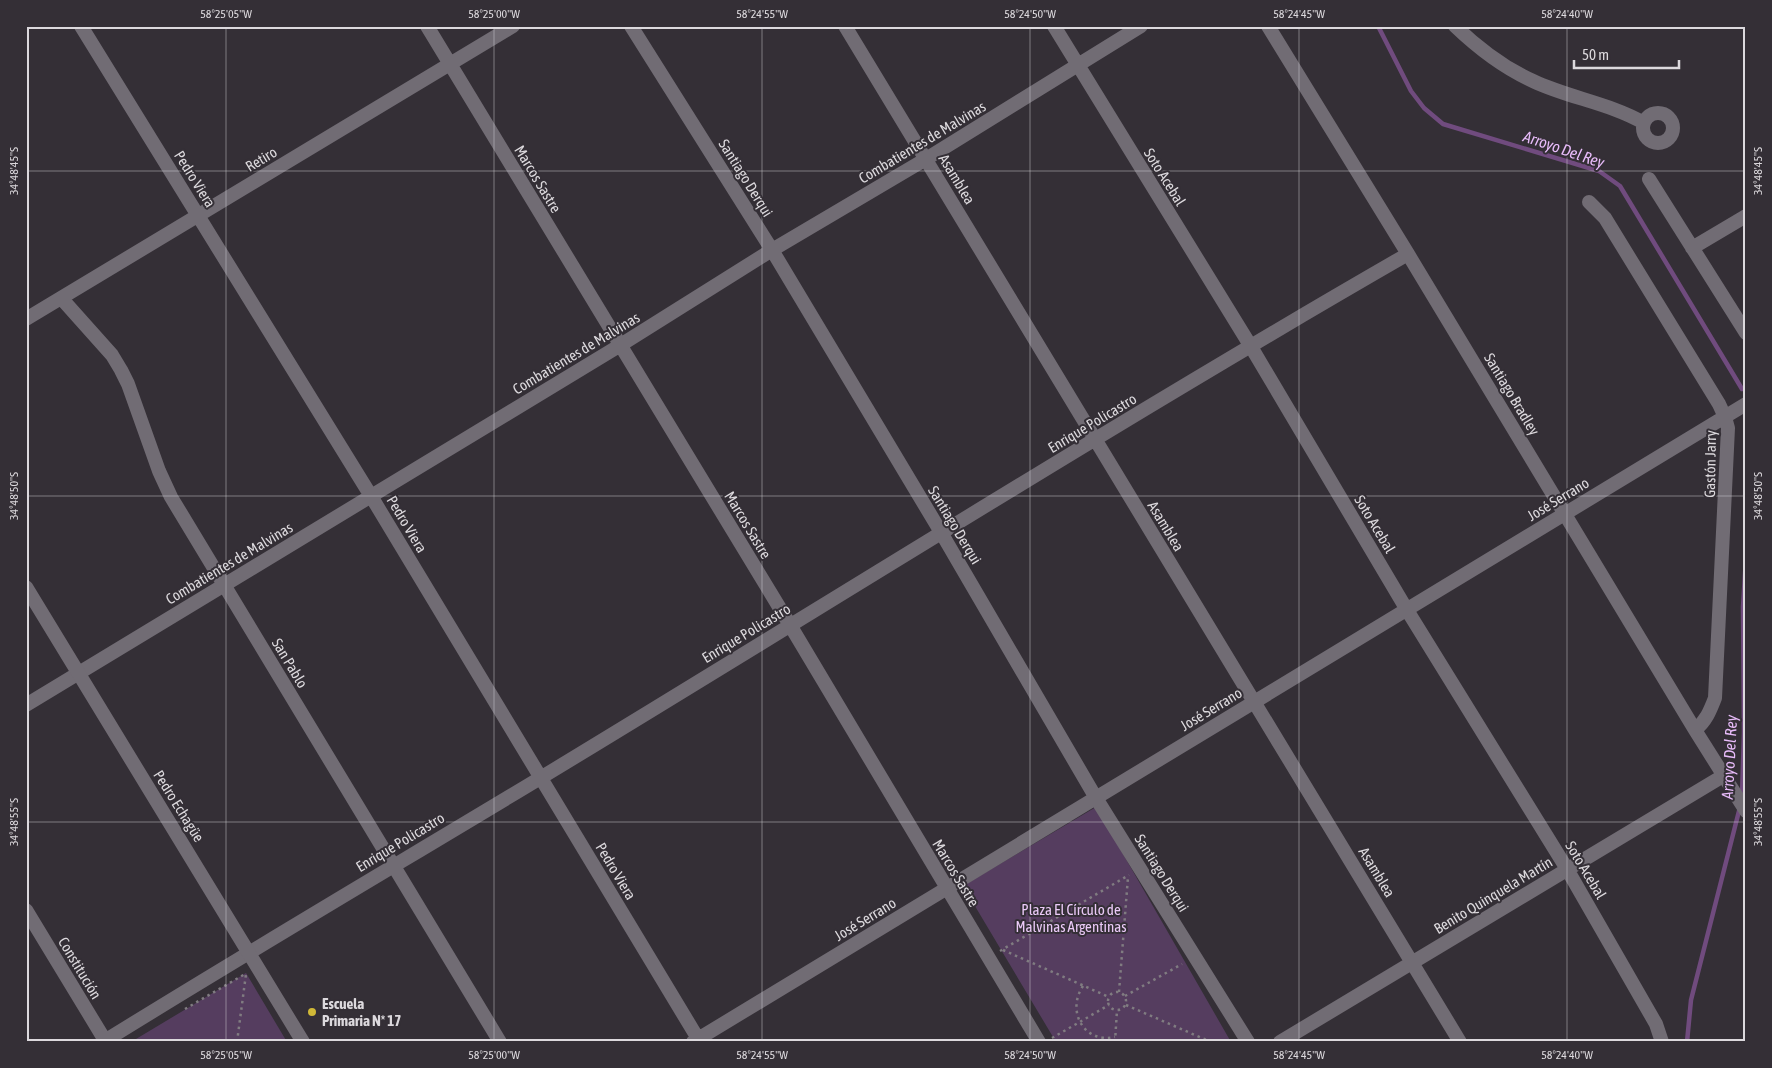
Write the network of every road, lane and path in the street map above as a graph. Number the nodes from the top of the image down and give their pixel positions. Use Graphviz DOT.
graph roads {
  1 [pos="82,26"];
  2 [pos="427,26"];
  3 [pos="513,26"];
  4 [pos="631,26"];
  5 [pos="845,26"];
  6 [pos="1054,26"];
  7 [pos="1141,26"];
  8 [pos="1268,26"];
  9 [pos="1455,26"];
  10 [pos="450,64"];
  11 [pos="1078,66"];
  12 [pos="1644,123"];
  13 [pos="926,159"];
  14 [pos="1649,179"];
  15 [pos="1589,202"];
  16 [pos="198,216"];
  17 [pos="1746,216"];
  18 [pos="1692,248"];
  19 [pos="772,250"];
  20 [pos="1408,254"];
  21 [pos="62,299"];
  22 [pos="26,319"];
  23 [pos="1746,333"];
  24 [pos="1250,345"];
  25 [pos="619,346"];
  26 [pos="1746,404"];
  27 [pos="1725,417"];
  28 [pos="1095,440"];
  29 [pos="371,496"];
  30 [pos="1565,514"];
  31 [pos="942,534"];
  32 [pos="223,585"];
  33 [pos="26,587"];
  34 [pos="1406,610"];
  35 [pos="790,625"];
  36 [pos="79,674"];
  37 [pos="1255,702"];
  38 [pos="26,705"];
  39 [pos="1694,730"];
  40 [pos="540,778"];
  41 [pos="1725,778"];
  42 [pos="1096,798"];
  43 [pos="1746,811"];
  44 [pos="394,864"];
  45 [pos="1567,869"];
  46 [pos="1134,872"];
  47 [pos="947,888"];
  48 [pos="26,910"];
  49 [pos="1002,950"];
  50 [pos="249,952"];
  51 [pos="1195,957"];
  52 [pos="988,958"];
  53 [pos="1413,963"];
  54 [pos="246,973"];
  55 [pos="251,981"];
  56 [pos="1083,986"];
  57 [pos="1119,992"];
  58 [pos="1125,996"];
  59 [pos="1109,997"];
  60 [pos="1109,1005"];
  61 [pos="1126,1005"];
  62 [pos="1117,1010"];
  63 [pos="180,1012"];
  64 [pos="1079,1022"];
  65 [pos="1115,1037"];
  66 [pos="105,1041"];
  67 [pos="697,1041"];
  68 [pos="237,1042"];
  69 [pos="304,1042"];
  70 [pos="500,1042"];
  71 [pos="1039,1042"];
  72 [pos="1046,1042"];
  73 [pos="1114,1042"];
  74 [pos="1211,1042"];
  75 [pos="1248,1042"];
  76 [pos="1280,1042"];
  77 [pos="1460,1042"];
  78 [pos="1662,1042"];
  1 -- 16 [label="street, Pedro Viera"];
  2 -- 10 [label="street, Marcos Sastre"];
  3 -- 10 [label="street, Retiro"];
  4 -- 19 [label="street, Santiago Derqui"];
  5 -- 13 [label="street, Asamblea"];
  6 -- 11 [label="street, Soto Acebal"];
  7 -- 11 [label="street, Combatientes de Malvinas"];
  8 -- 20 [label="street, Santiago Bradley"];
  9 -- 12 [label="street"];
  10 -- 16 [label="street, Retiro"];
  10 -- 25 [label="street, Marcos Sastre"];
  11 -- 13 [label="street, Combatientes de Malvinas"];
  11 -- 24 [label="street, Soto Acebal"];
  13 -- 19 [label="street, Combatientes de Malvinas"];
  13 -- 28 [label="street, Asamblea"];
  14 -- 18 [label="street"];
  15 -- 27 [label="street, Gastón Jarry"];
  16 -- 21 [label="street, Retiro"];
  16 -- 29 [label="street, Pedro Viera"];
  17 -- 18 [label="street"];
  18 -- 23 [label="street"];
  19 -- 25 [label="street, Combatientes de Malvinas"];
  19 -- 31 [label="street, Santiago Derqui"];
  20 -- 24 [label="street, Enrique Policastro"];
  20 -- 30 [label="street, Santiago Bradley"];
  21 -- 22 [label="street, Retiro"];
  21 -- 32 [label="street, San Pablo"];
  24 -- 28 [label="street, Enrique Policastro"];
  24 -- 34 [label="street, Soto Acebal"];
  25 -- 29 [label="street, Combatientes de Malvinas"];
  25 -- 35 [label="street, Marcos Sastre"];
  26 -- 27 [label="street, José Serrano"];
  27 -- 30 [label="street, José Serrano"];
  27 -- 39 [label="street, Gastón Jarry"];
  28 -- 31 [label="street, Enrique Policastro"];
  28 -- 37 [label="street, Asamblea"];
  29 -- 32 [label="street, Combatientes de Malvinas"];
  29 -- 40 [label="street, Pedro Viera"];
  30 -- 34 [label="street, José Serrano"];
  30 -- 39 [label="street, Santiago Bradley"];
  31 -- 35 [label="street, Enrique Policastro"];
  31 -- 42 [label="street, Santiago Derqui"];
  32 -- 36 [label="street, Combatientes de Malvinas"];
  32 -- 44 [label="street, San Pablo"];
  33 -- 36 [label="street, Pedro Echagüe"];
  34 -- 37 [label="street, José Serrano"];
  34 -- 45 [label="street, Soto Acebal"];
  35 -- 40 [label="street, Enrique Policastro"];
  35 -- 47 [label="street, Marcos Sastre"];
  36 -- 38 [label="street, Combatientes de Malvinas"];
  36 -- 50 [label="street, Pedro Echagüe"];
  37 -- 42 [label="street, José Serrano"];
  37 -- 53 [label="street, Asamblea"];
  39 -- 41 [label="street, Santiago Bradley"];
  40 -- 44 [label="street, Enrique Policastro"];
  40 -- 67 [label="street, Pedro Viera"];
  41 -- 43 [label="street, Santiago Bradley"];
  41 -- 45 [label="street, Benito Quinquela Martín"];
  42 -- 46 [label="street, Santiago Derqui"];
  42 -- 47 [label="street, José Serrano"];
  44 -- 50 [label="street, Enrique Policastro"];
  44 -- 70 [label="street, San Pablo"];
  45 -- 53 [label="street, Benito Quinquela Martín"];
  45 -- 78 [label="street, Soto Acebal"];
  46 -- 49 [label="path"];
  46 -- 51 [label="street, Santiago Derqui"];
  46 -- 57 [label="path"];
  47 -- 52 [label="street, Marcos Sastre"];
  47 -- 67 [label="street, José Serrano"];
  48 -- 66 [label="street, Constitución"];
  49 -- 52 [label="path"];
  49 -- 56 [label="path"];
  50 -- 66 [label="street, Enrique Policastro"];
  50 -- 69 [label="street, Pedro Echagüe"];
  51 -- 58 [label="path"];
  51 -- 75 [label="street, Santiago Derqui"];
  52 -- 71 [label="street, Marcos Sastre"];
  53 -- 76 [label="street, Benito Quinquela Martín"];
  53 -- 77 [label="street, Asamblea"];
  54 -- 55 [label="path"];
  54 -- 63 [label="path"];
  54 -- 68 [label="path"];
  56 -- 59 [label="path"];
  56 -- 64 [label="path"];
  57 -- 58 [label="path"];
  57 -- 59 [label="path"];
  58 -- 61 [label="path"];
  59 -- 60 [label="path"];
  60 -- 62 [label="path"];
  60 -- 64 [label="path"];
  61 -- 62 [label="path"];
  61 -- 74 [label="path"];
  62 -- 65 [label="path"];
  64 -- 65 [label="path"];
  64 -- 72 [label="path"];
  65 -- 73 [label="path"];
}
